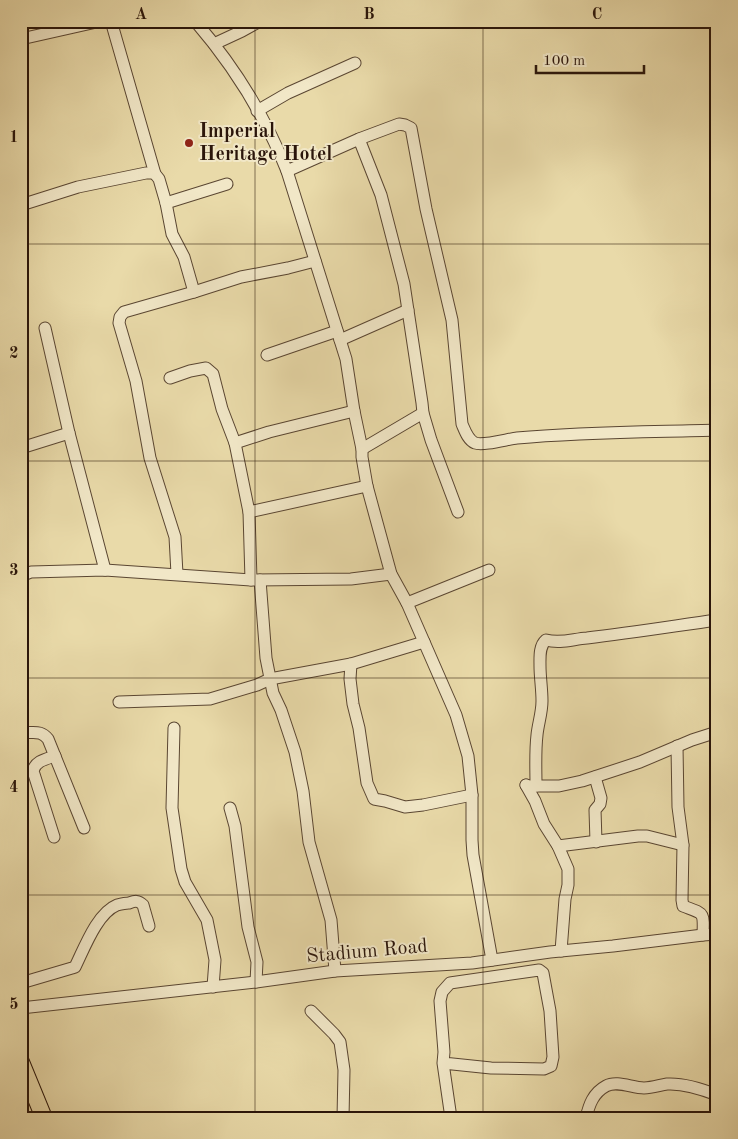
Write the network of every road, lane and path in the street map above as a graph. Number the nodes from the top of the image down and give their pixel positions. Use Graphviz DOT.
graph roads {
  1 [pos="101,21"];
  2 [pos="111,21"];
  3 [pos="194,21"];
  4 [pos="260,21"];
  5 [pos="21,39"];
  6 [pos="214,44"];
  7 [pos="355,64"];
  8 [pos="257,110"];
  9 [pos="359,139"];
  10 [pos="287,171"];
  11 [pos="155,174"];
  12 [pos="227,184"];
  13 [pos="166,203"];
  14 [pos="21,205"];
  15 [pos="315,261"];
  16 [pos="194,292"];
  17 [pos="408,310"];
  18 [pos="45,328"];
  19 [pos="339,336"];
  20 [pos="267,355"];
  21 [pos="170,378"];
  22 [pos="354,411"];
  23 [pos="423,413"];
  24 [pos="717,430"];
  25 [pos="69,433"];
  26 [pos="235,443"];
  27 [pos="21,448"];
  28 [pos="362,449"];
  29 [pos="367,486"];
  30 [pos="250,512"];
  31 [pos="458,512"];
  32 [pos="105,570"];
  33 [pos="489,570"];
  34 [pos="177,574"];
  35 [pos="391,574"];
  36 [pos="21,576"];
  37 [pos="255,580"];
  38 [pos="407,603"];
  39 [pos="717,620"];
  40 [pos="424,642"];
  41 [pos="351,664"];
  42 [pos="270,679"];
  43 [pos="119,702"];
  44 [pos="174,728"];
  45 [pos="21,732"];
  46 [pos="717,732"];
  47 [pos="677,746"];
  48 [pos="55,756"];
  49 [pos="595,777"];
  50 [pos="536,786"];
  51 [pos="472,795"];
  52 [pos="230,808"];
  53 [pos="84,828"];
  54 [pos="54,837"];
  55 [pos="596,842"];
  56 [pos="683,845"];
  57 [pos="558,846"];
  58 [pos="149,926"];
  59 [pos="717,934"];
  60 [pos="703,935"];
  61 [pos="561,951"];
  62 [pos="492,960"];
  63 [pos="335,971"];
  64 [pos="256,982"];
  65 [pos="21,983"];
  66 [pos="213,987"];
  67 [pos="21,1008"];
  68 [pos="311,1011"];
  69 [pos="21,1062"];
  70 [pos="443,1064"];
  71 [pos="717,1095"];
  72 [pos="44,1118"];
  73 [pos="343,1118"];
  74 [pos="450,1118"];
  75 [pos="586,1118"];
  1 -- 5 [label="street"];
  2 -- 11 [label="street"];
  3 -- 6 [label="street"];
  4 -- 6 [label="street"];
  6 -- 8 [label="street"];
  7 -- 8 [label="street"];
  8 -- 10 [label="street"];
  9 -- 10 [label="street"];
  9 -- 17 [label="street"];
  9 -- 24 [label="street"];
  10 -- 15 [label="street"];
  11 -- 13 [label="street"];
  11 -- 14 [label="street"];
  12 -- 13 [label="street"];
  13 -- 16 [label="street"];
  15 -- 16 [label="street"];
  15 -- 19 [label="street"];
  16 -- 34 [label="street"];
  17 -- 19 [label="street"];
  17 -- 23 [label="street"];
  18 -- 25 [label="street"];
  19 -- 20 [label="street"];
  19 -- 22 [label="street"];
  21 -- 26 [label="street"];
  22 -- 26 [label="street"];
  22 -- 28 [label="street"];
  23 -- 28 [label="street"];
  23 -- 31 [label="street"];
  25 -- 27 [label="street"];
  25 -- 32 [label="street"];
  26 -- 30 [label="street"];
  28 -- 29 [label="street"];
  29 -- 30 [label="street"];
  29 -- 35 [label="street"];
  30 -- 37 [label="street"];
  32 -- 34 [label="street"];
  32 -- 36 [label="street"];
  33 -- 38 [label="street"];
  34 -- 37 [label="street"];
  35 -- 37 [label="street"];
  35 -- 38 [label="street"];
  37 -- 42 [label="street"];
  38 -- 40 [label="street"];
  39 -- 50 [label="street"];
  40 -- 41 [label="street"];
  40 -- 51 [label="street"];
  41 -- 42 [label="street"];
  41 -- 51 [label="street"];
  42 -- 43 [label="street"];
  42 -- 63 [label="street"];
  44 -- 66 [label="street"];
  45 -- 48 [label="street"];
  46 -- 47 [label="street"];
  47 -- 49 [label="street"];
  47 -- 56 [label="street"];
  48 -- 53 [label="street"];
  48 -- 54 [label="street"];
  49 -- 50 [label="street"];
  49 -- 55 [label="street"];
  50 -- 57 [label="street"];
  51 -- 62 [label="street"];
  52 -- 64 [label="street"];
  55 -- 56 [label="street"];
  55 -- 57 [label="street"];
  56 -- 60 [label="street"];
  57 -- 61 [label="street"];
  58 -- 65 [label="street"];
  59 -- 60 [label="street, Stadium Road"];
  60 -- 61 [label="street, Stadium Road"];
  61 -- 62 [label="street, Stadium Road"];
  62 -- 63 [label="street, Stadium Road"];
  63 -- 64 [label="street, Stadium Road"];
  64 -- 66 [label="street, Stadium Road"];
  66 -- 67 [label="street, Stadium Road"];
  68 -- 73 [label="street"];
  69 -- 72 [label="highway"];
  70 -- 70 [label="street"];
  70 -- 74 [label="street"];
  71 -- 75 [label="street"];
}
